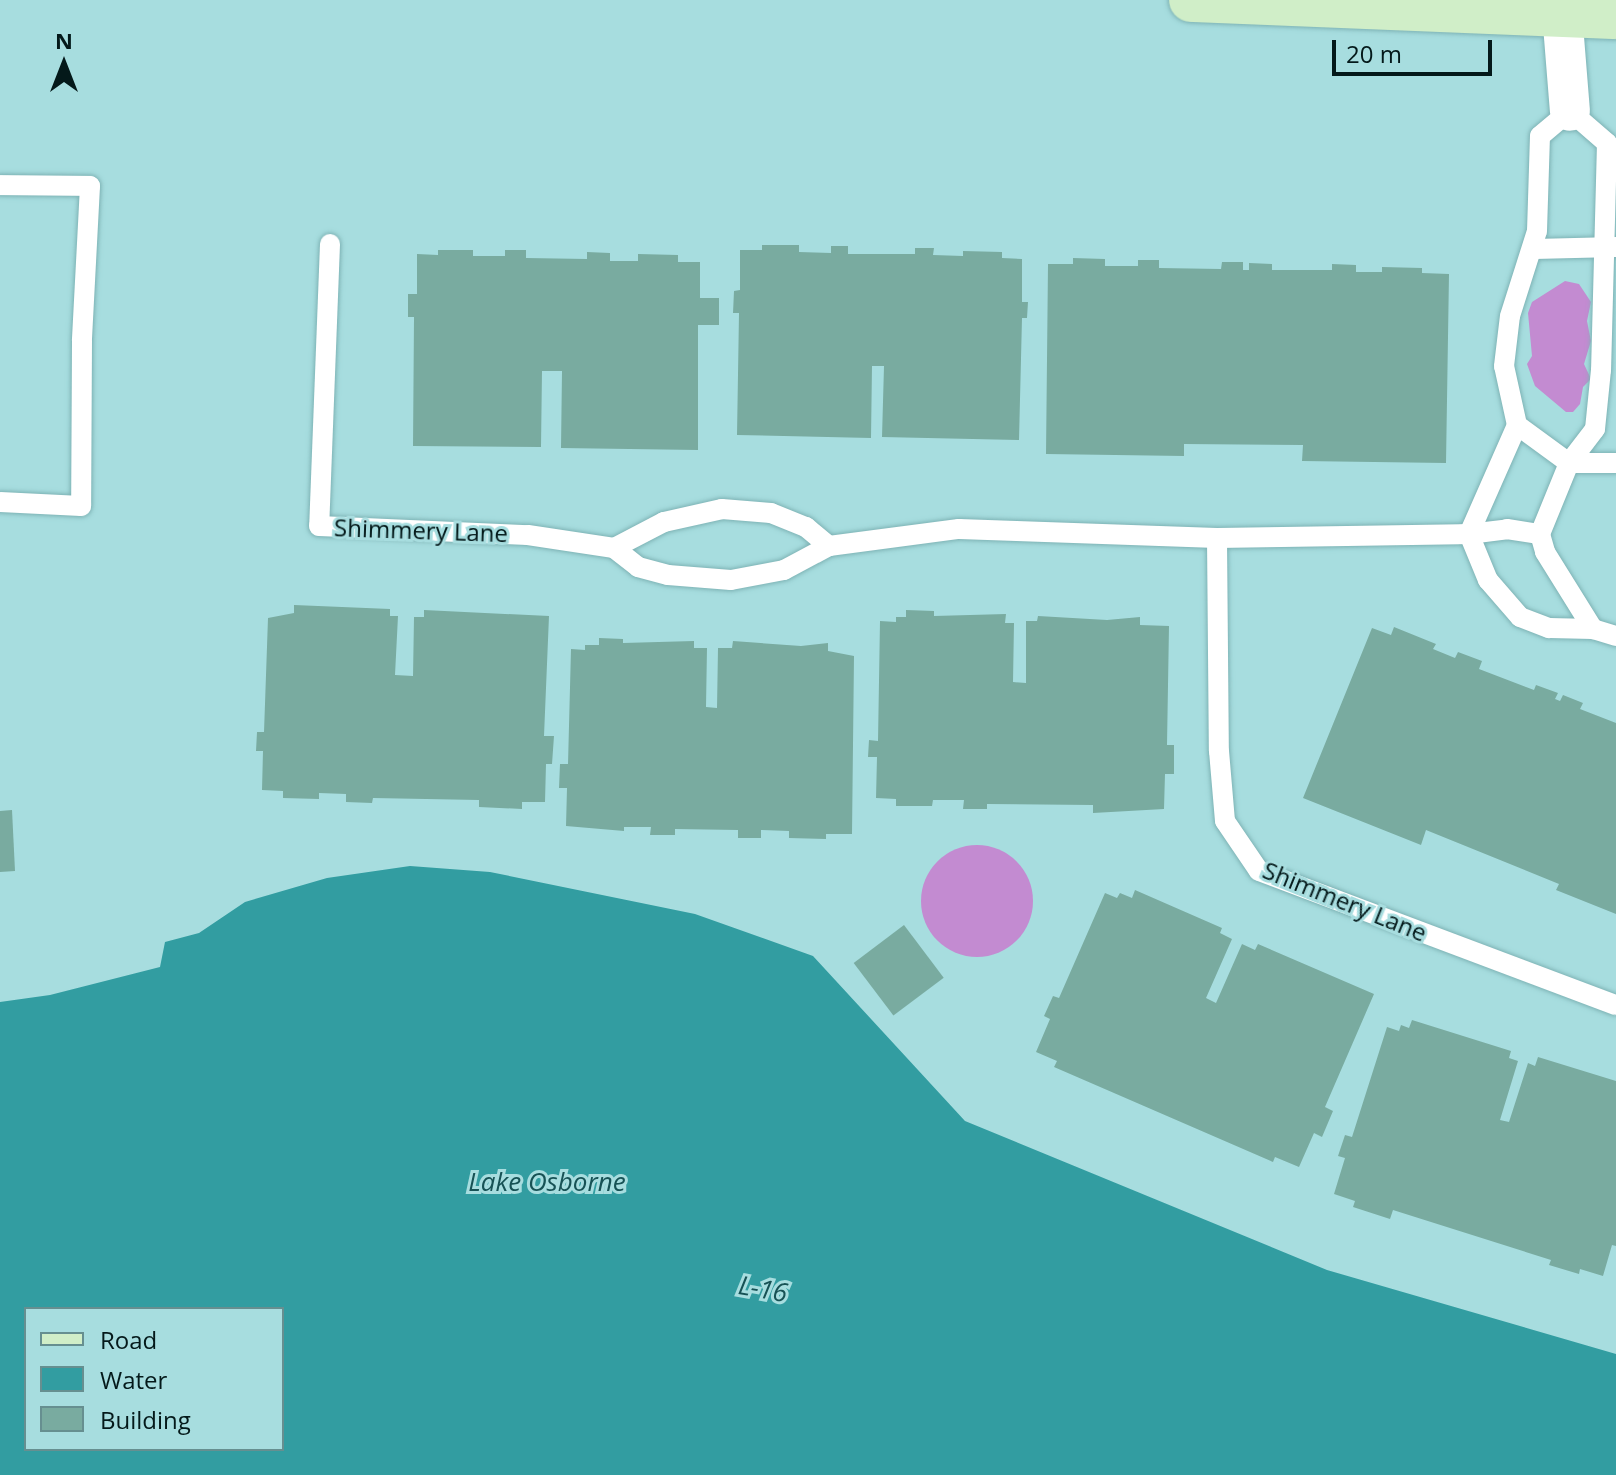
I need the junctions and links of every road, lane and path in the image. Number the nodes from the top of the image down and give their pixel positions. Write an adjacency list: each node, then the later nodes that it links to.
1 (1191, 0): 2 (main road)
2 (1561, 6): 3 (main road); 4 (street)
3 (1616, 17)
4 (1570, 111): 7 (lane); 8 (lane)
5 (0, 185): 12 (lane)
6 (330, 244): 17 (lane, Shimmery Lane)
7 (1610, 247): 8 (lane); 10 (lane)
8 (1534, 249): 9 (lane)
9 (1517, 425): 10 (lane); 13 (lane)
10 (1569, 463): 11 (lane); 14 (lane)
11 (1616, 463)
12 (0, 502)
13 (1469, 534): 14 (lane, Shimmery Lane); 15 (lane, Shimmery Lane); 18 (lane)
14 (1540, 534): 18 (lane)
15 (1217, 538): 16 (lane, Shimmery Lane); 20 (lane, Shimmery Lane)
16 (829, 546): 17 (lane, Shimmery Lane); 17 (lane)
17 (614, 548)
18 (1593, 629): 19 (lane)
19 (1616, 636)
20 (1616, 1005)

